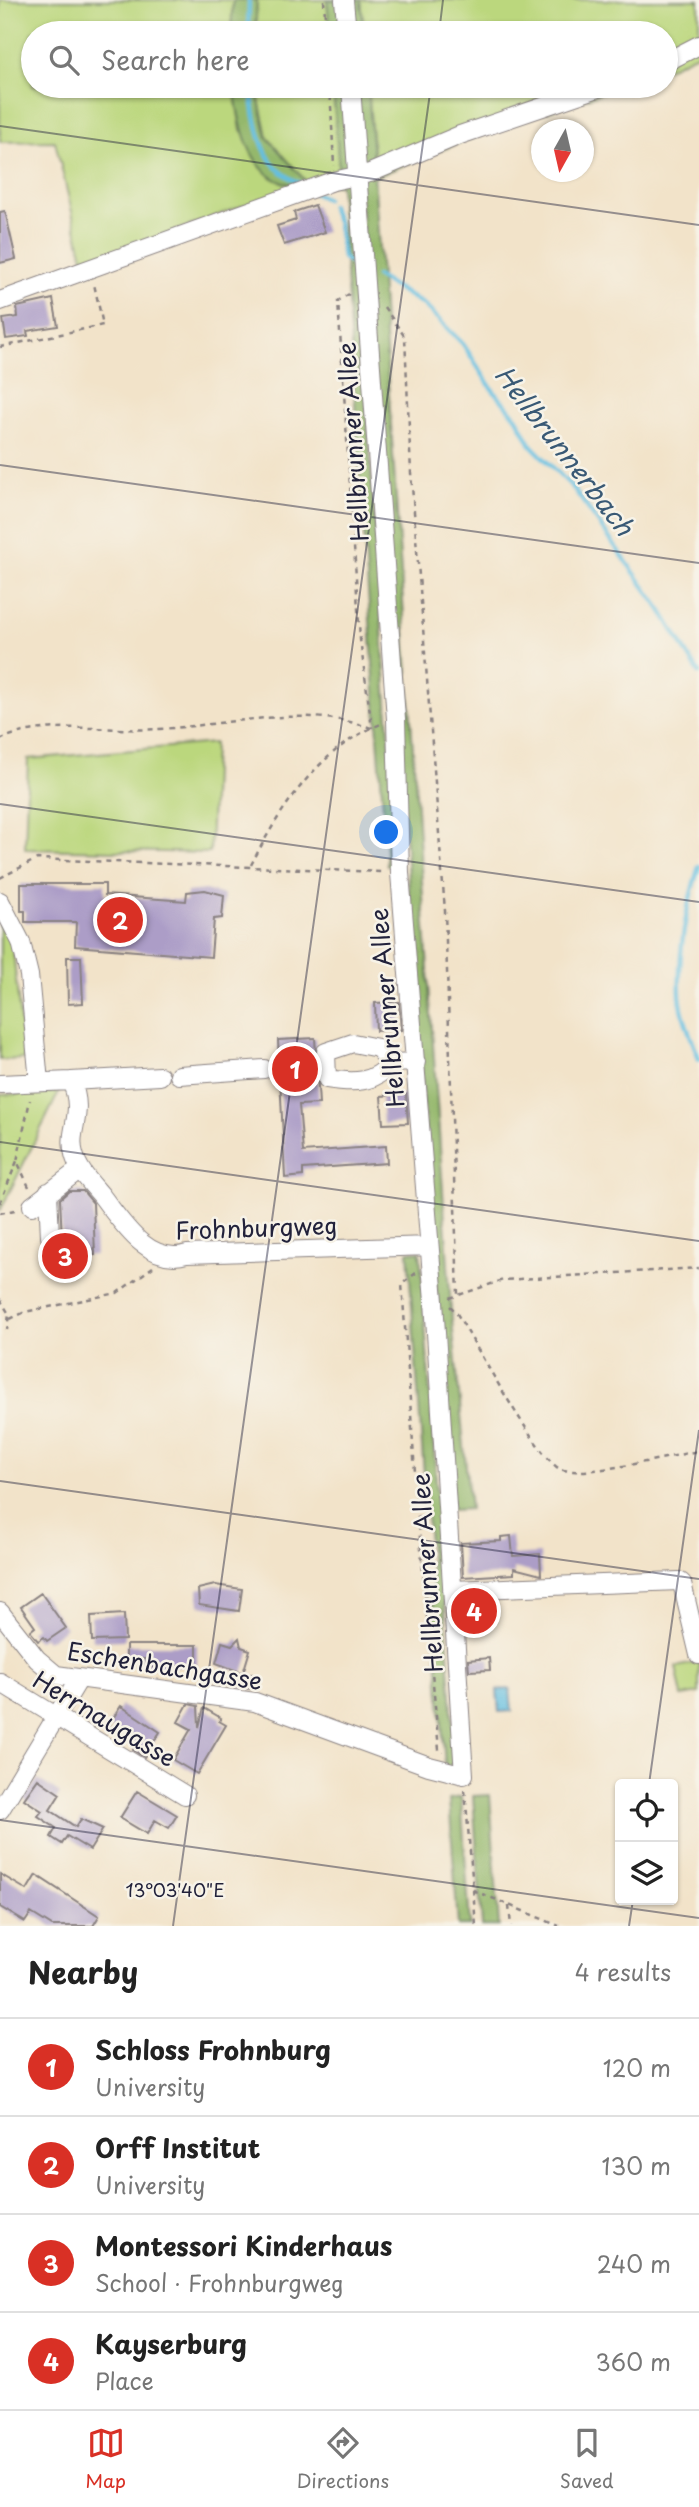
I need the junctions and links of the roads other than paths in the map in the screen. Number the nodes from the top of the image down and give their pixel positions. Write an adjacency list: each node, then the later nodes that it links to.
1 (344, 0): 2 (street)
2 (346, 21)
3 (699, 45): 4 (street)
4 (678, 56)
5 (351, 98): 7 (street, Hellbrunner Allee)
6 (569, 98): 7 (street)
7 (352, 176): 8 (street); 10 (street, Hellbrunner Allee)
8 (0, 301)
9 (0, 901): 14 (street)
10 (416, 1062): 11 (street); 18 (street, Hellbrunner Allee)
11 (391, 1063)
12 (264, 1069): 13 (street)
13 (71, 1081): 14 (street); 16 (street, Frohnburgweg)
14 (35, 1082): 15 (street)
15 (0, 1084)
16 (80, 1169): 17 (street); 18 (street, Frohnburgweg)
17 (50, 1237)
18 (430, 1254): 20 (street, Hellbrunner Allee)
19 (691, 1586): 20 (street); 22 (street)
20 (452, 1590): 26 (street, Hellbrunner Allee)
21 (0, 1612): 23 (street, Eschenbachgasse)
22 (699, 1655)
23 (79, 1679): 25 (street); 26 (street, Eschenbachgasse)
24 (0, 1682): 25 (street, Herrnaugasse)
25 (57, 1717): 27 (street, Herrnaugasse); 28 (street)
26 (464, 1775)
27 (185, 1795)
28 (0, 1810)

